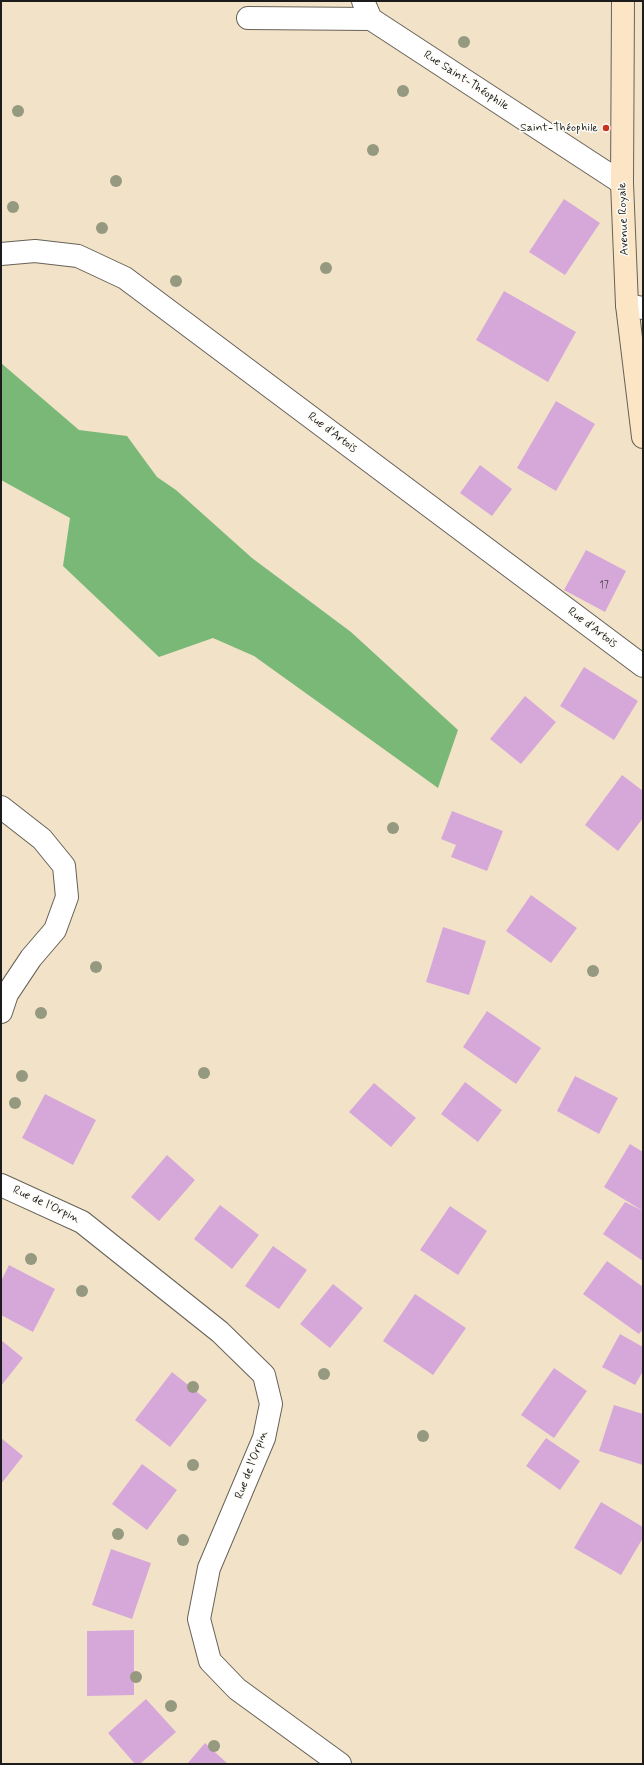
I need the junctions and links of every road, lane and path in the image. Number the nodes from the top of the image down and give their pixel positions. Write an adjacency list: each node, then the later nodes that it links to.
1 (623, 1): 4 (main road, Avenue Royale)
2 (367, 10): 3 (street, Rue Saint-Théophile); 4 (street, Rue Saint-Théophile)
3 (248, 18)
4 (622, 183): 6 (main road, Avenue Royale)
5 (1, 254): 8 (street, Rue d'Artois)
6 (635, 307): 7 (main road, Avenue Royale)
7 (643, 437)
8 (643, 666)
9 (1, 807): 10 (street)
10 (1, 1012)
11 (1, 1185): 12 (street, Rue de l'Orpin)
12 (340, 1764)

